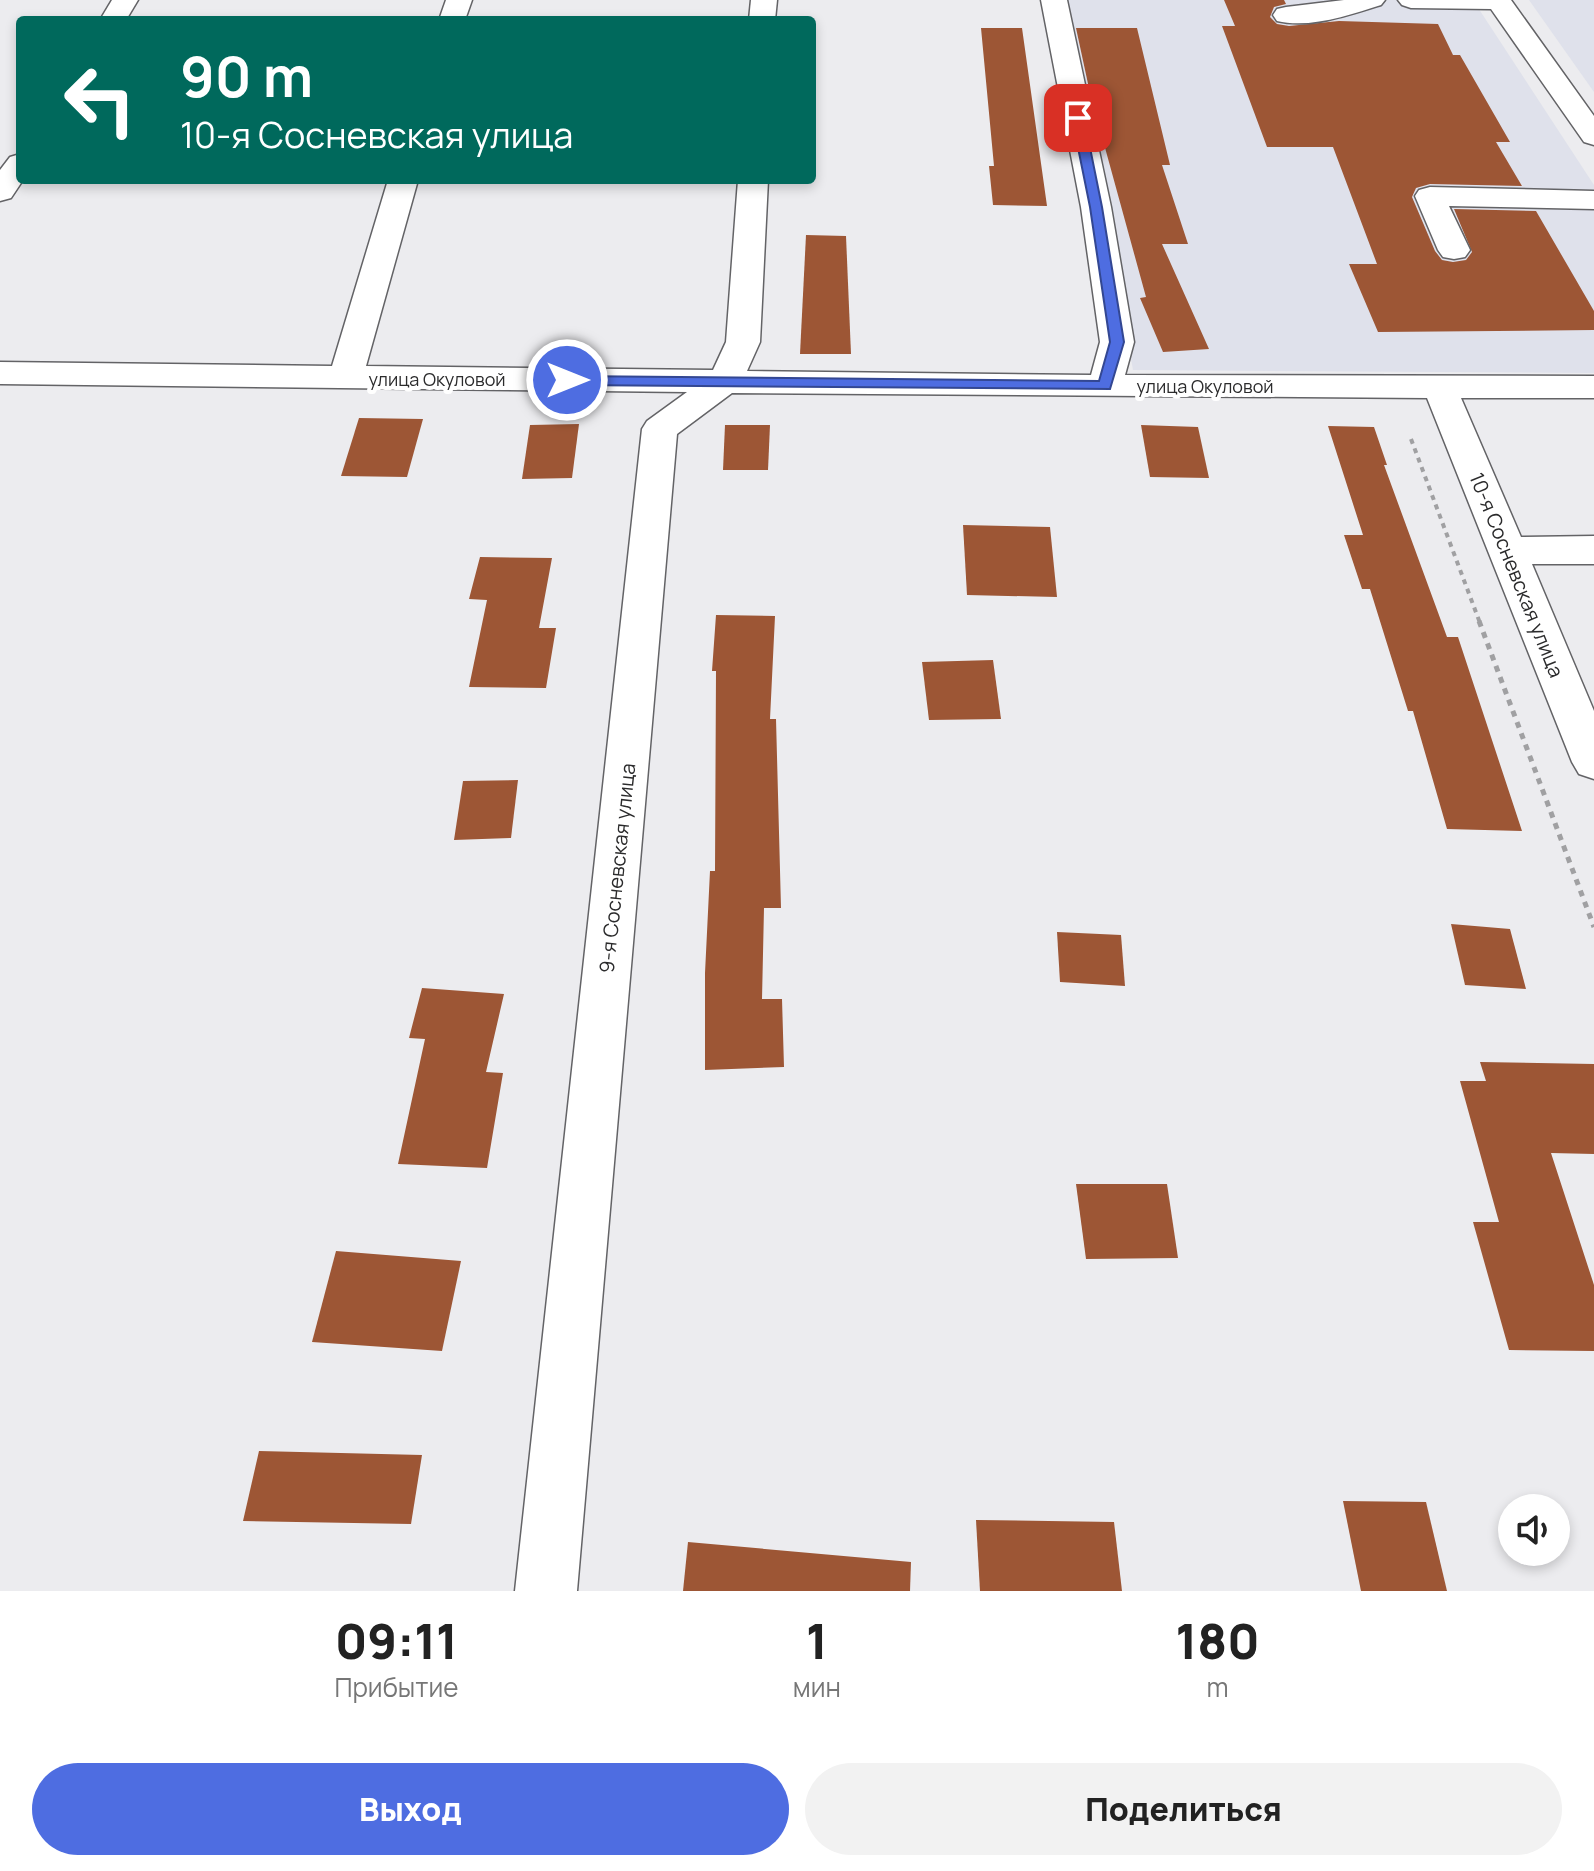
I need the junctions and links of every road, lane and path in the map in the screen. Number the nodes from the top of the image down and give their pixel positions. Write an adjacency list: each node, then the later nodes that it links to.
1 (1054, 0): 16 (street)
2 (1372, 0): 5 (street)
3 (1411, 0): 4 (street)
4 (1499, 1): 6 (street)
5 (1286, 15)
6 (1594, 136)
7 (16, 169): 10 (street)
8 (402, 184): 14 (street)
9 (753, 184): 15 (street, 9-я Сосневская улица)
10 (0, 192)
11 (1594, 200): 12 (street)
12 (1454, 250)
13 (0, 373): 14 (street, улица Окуловой)
14 (345, 379): 15 (street, улица Окуловой)
15 (725, 381): 16 (street, улица Окуловой); 24 (street, 9-я Сосневская улица)
16 (1105, 386): 18 (street, улица Окуловой)
17 (1594, 387): 18 (street, улица Окуловой)
18 (1440, 388): 21 (street, 10-я Сосневская улица)
19 (1409, 434): 23 (path)
20 (1594, 550): 21 (street)
21 (1505, 551): 22 (street, 10-я Сосневская улица)
22 (1594, 762)
23 (1594, 927)
24 (546, 1591)

